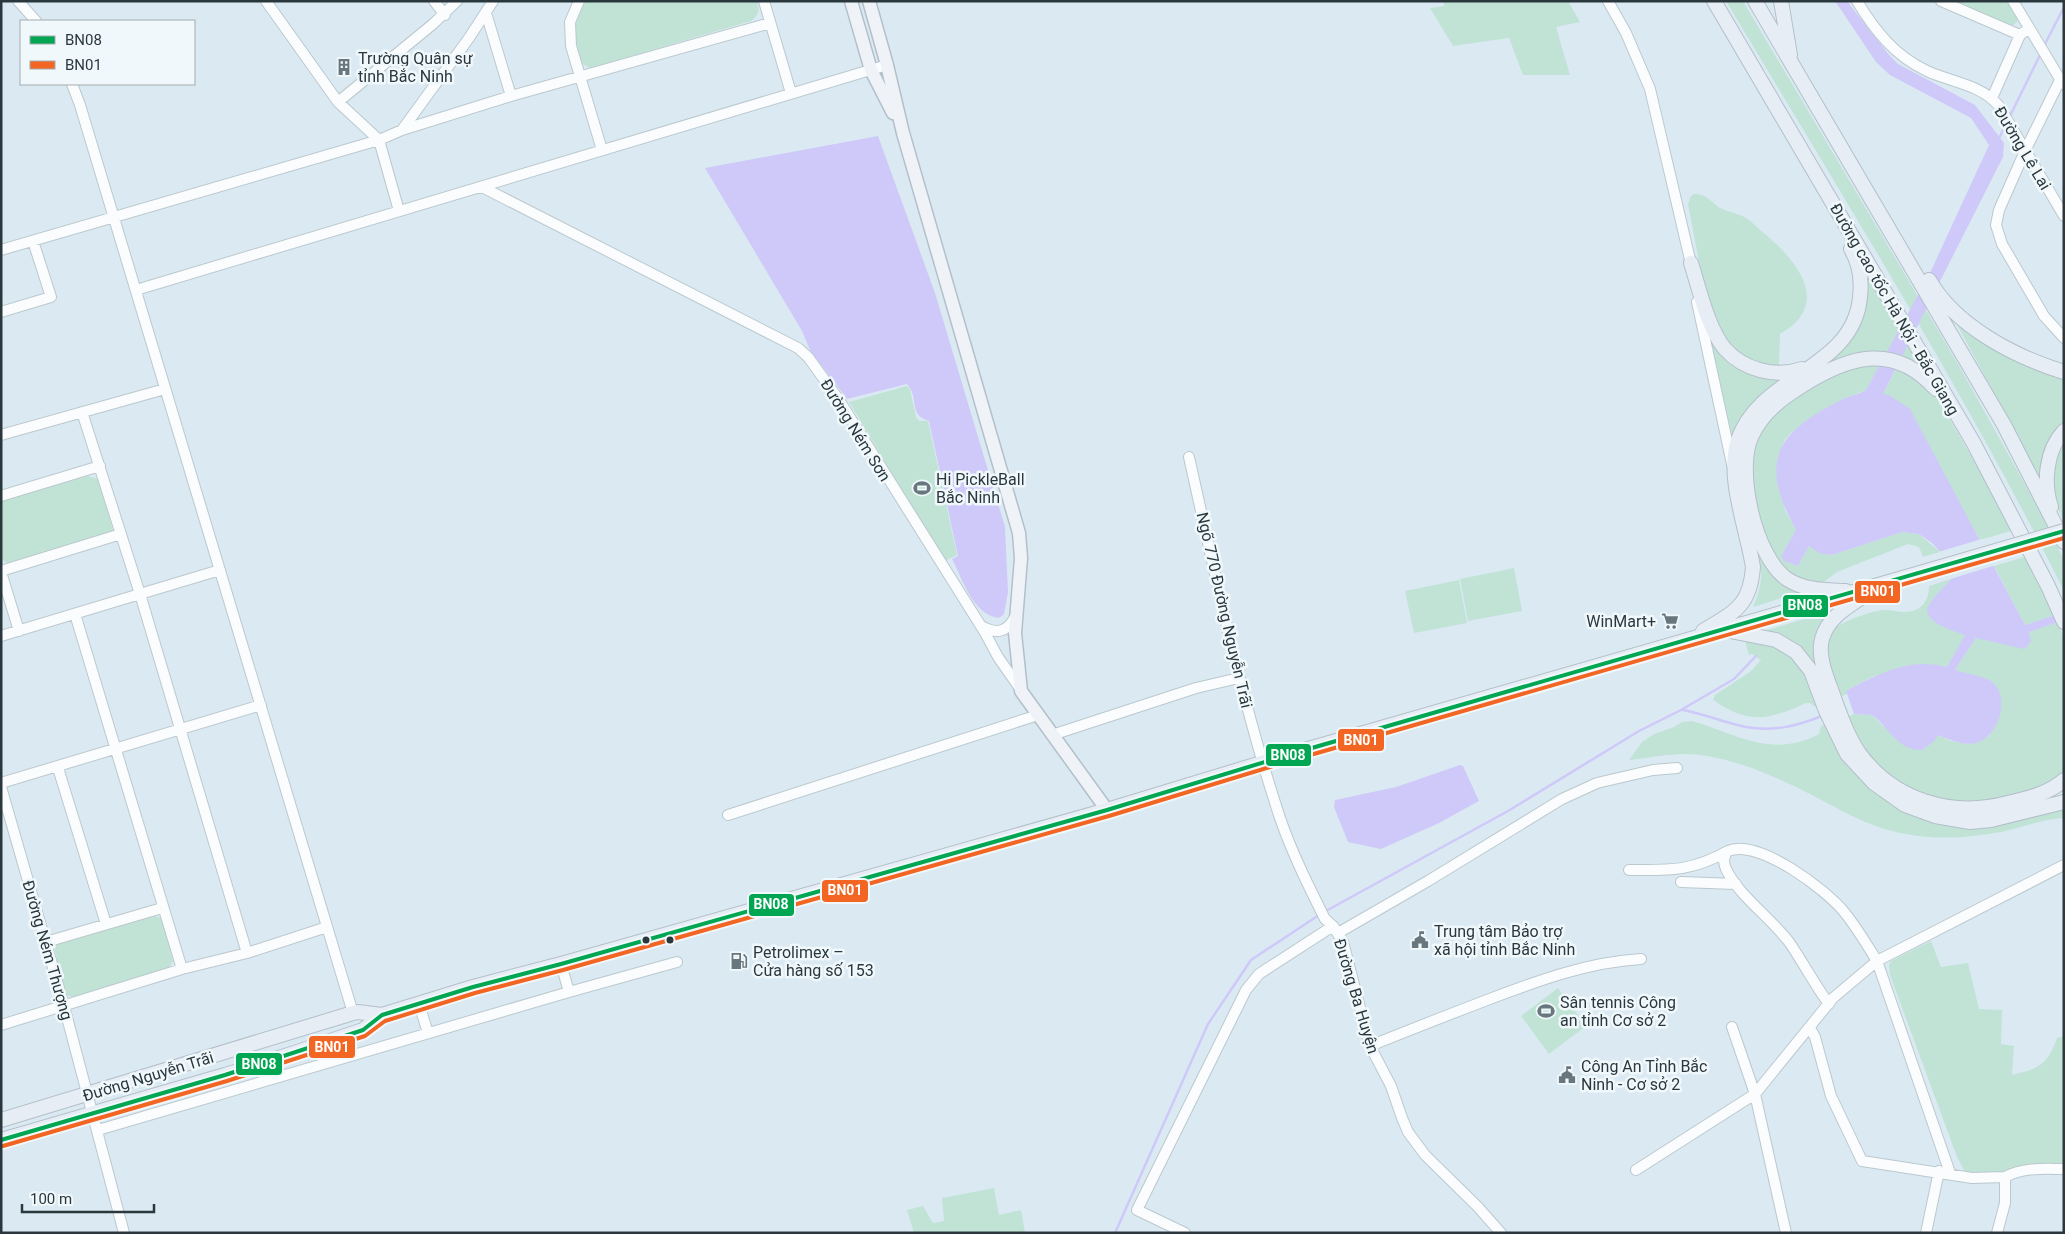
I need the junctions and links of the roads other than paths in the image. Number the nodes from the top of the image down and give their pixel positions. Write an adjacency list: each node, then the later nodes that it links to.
1 (18, 1): 19 (street)
2 (266, 1): 32 (street)
3 (434, 1): 18 (street)
4 (456, 1): 32 (street)
5 (493, 1): 17 (street)
6 (580, 1): 26 (street)
7 (764, 1): 20 (street)
8 (851, 1): 25 (main road)
9 (869, 1): 24 (main road)
10 (1608, 1): 45 (street)
11 (1714, 1): 22 (highway, Đường cao tốc Hà Nội - Bắc Giang)
12 (1755, 1): 23 (highway)
13 (1780, 1): 23 (highway)
14 (1857, 1): 31 (street, Đường Lê Lai)
15 (1941, 1): 21 (street)
16 (2013, 1): 21 (street)
17 (486, 13): 30 (street); 34 (street)
18 (445, 15)
19 (35, 20)
20 (770, 22): 26 (street); 29 (street)
21 (2027, 34): 27 (street); 31 (street)
22 (1744, 52): 49 (highway); 59 (highway, Đường cao tốc Hà Nội - Bắc Giang)
23 (1792, 63): 33 (highway)
24 (887, 65): 25 (street); 35 (main road)
25 (872, 70): 29 (street); 35 (main road)
26 (580, 76): 30 (street); 37 (street)
27 (2062, 82): 38 (street)
28 (72, 85): 42 (street)
29 (791, 93): 37 (street)
30 (511, 96): 34 (street)
31 (1992, 98): 38 (street, Đường Lê Lai)
32 (338, 102): 36 (street)
33 (1829, 126): 50 (highway); 61 (highway)
34 (402, 130): 36 (street)
35 (903, 133): 69 (main road)
36 (379, 140): 40 (street); 42 (street)
37 (602, 150): 39 (street)
38 (2025, 151): 41 (street, Đường Lê Lai); 48 (street)
39 (482, 187): 40 (street); 71 (street, Đường Ném Sơn)
40 (399, 211): 46 (street)
41 (2064, 216)
42 (113, 217): 43 (street); 46 (street)
43 (33, 241): 44 (street); 47 (street)
44 (1, 250)
45 (1691, 263): 49 (highway); 57 (street)
46 (136, 290): 51 (street)
47 (1, 312)
48 (2064, 338)
49 (1812, 366): 57 (highway)
50 (2064, 372)
51 (165, 389): 52 (street); 62 (street)
52 (82, 412): 54 (street); 56 (street)
53 (2064, 431): 61 (highway)
54 (1, 435)
55 (1189, 457): 77 (street, Ngõ 770 Đường Nguyễn Trãi)
56 (100, 466): 58 (street); 60 (street)
57 (1734, 473): 76 (highway)
58 (1, 496)
59 (2016, 526): 65 (highway, Đường cao tốc Hà Nội - Bắc Giang); 66 (highway)
60 (121, 534): 63 (street); 67 (street)
61 (2062, 536): 64 (highway, Đường Nguyễn Trãi, bridge)
62 (220, 570): 67 (street); 79 (street)
63 (1, 572): 73 (street)
64 (1883, 584): 66 (highway, Đường Nguyễn Trãi); 87 (highway)
65 (2048, 586): 70 (highway, Đường cao tốc Hà Nội - Bắc Giang); 74 (highway)
66 (1857, 592): 72 (highway, Đường Nguyễn Trãi)
67 (140, 594): 68 (street); 81 (street)
68 (75, 614): 73 (street); 83 (street)
69 (1017, 614): 71 (street); 78 (main road)
70 (2064, 622)
71 (981, 626): 78 (street, Đường Ném Sơn)
72 (1724, 630): 76 (highway, Đường Nguyễn Trãi); 90 (highway)
73 (19, 631): 75 (street)
74 (2064, 631)
75 (1, 636)
76 (1690, 639): 84 (highway, Đường Nguyễn Trãi)
77 (1239, 678): 82 (street); 84 (street, Ngõ 770 Đường Nguyễn Trãi)
78 (1021, 690): 80 (main road, Đường Ném Sơn)
79 (261, 705): 81 (street); 100 (street)
80 (1038, 715): 82 (main road, Đường Ném Sơn); 92 (street)
81 (181, 728): 83 (street); 103 (street)
82 (1052, 735): 91 (main road, Đường Ném Sơn)
83 (114, 748): 85 (street); 98 (street)
84 (1263, 763): 91 (highway, Đường Nguyễn Trãi); 101 (street, Đường Ba Huyện)
85 (58, 768): 88 (street); 99 (street)
86 (1676, 768): 101 (street)
87 (2064, 780)
88 (1, 783)
89 (1, 787): 102 (street, Đường Ném Thượng)
90 (2064, 802)
91 (1107, 810): 107 (highway, Đường Nguyễn Trãi)
92 (728, 816)
93 (1728, 851): 95 (street); 97 (street); 105 (street)
94 (2064, 865): 105 (street)
95 (1628, 870)
96 (1680, 882): 97 (street)
97 (1736, 884): 111 (street)
98 (162, 908): 99 (street); 108 (street)
99 (106, 924): 102 (street)
100 (327, 927): 103 (street); 113 (street)
101 (1332, 927): 119 (street, Đường Ba Huyện); 136 (street)
102 (46, 942): 112 (street, Đường Ném Thượng)
103 (247, 953): 108 (street)
104 (1641, 959): 119 (street)
105 (1877, 961): 111 (street); 133 (street)
106 (677, 962): 109 (street)
107 (561, 964): 109 (street); 110 (highway, Đường Nguyễn Trãi)
108 (182, 969): 112 (street)
109 (569, 992): 118 (street)
110 (419, 1004): 114 (highway, Đường Nguyễn Trãi); 118 (street)
111 (1829, 1004): 117 (street)
112 (64, 1006): 115 (street); 123 (street, Đường Ném Thượng)
113 (353, 1013): 114 (highway, Đường Nguyễn Trãi); 123 (highway, Đường Nguyễn Trãi)
114 (382, 1015): 120 (highway, Đường Nguyễn Trãi)
115 (1, 1025)
116 (1732, 1027): 124 (street)
117 (1810, 1028): 124 (street); 132 (street)
118 (428, 1033): 121 (street)
119 (1370, 1046): 137 (street, Đường Ba Huyện)
120 (292, 1054): 121 (street); 122 (highway, Đường Nguyễn Trãi)
121 (297, 1071): 125 (street)
122 (176, 1089): 125 (street); 126 (highway, Đường Nguyễn Trãi)
123 (87, 1094): 126 (street, Đường Ném Thượng); 127 (highway, Đường Nguyễn Trãi)
124 (1755, 1094): 130 (street); 138 (street)
125 (181, 1105): 128 (street)
126 (93, 1114): 128 (street, Đường Ném Thượng); 129 (highway, Đường Nguyễn Trãi)
127 (1, 1120)
128 (98, 1130): 135 (street, Đường Ném Thượng)
129 (1, 1140)
130 (1636, 1170)
131 (2064, 1170): 134 (street)
132 (1939, 1172): 133 (street); 139 (street)
133 (1950, 1173): 134 (street)
134 (2005, 1177): 140 (street)
135 (124, 1233)
136 (1185, 1233)
137 (1501, 1233)
138 (1786, 1233)
139 (1926, 1233)
140 (1997, 1233)

